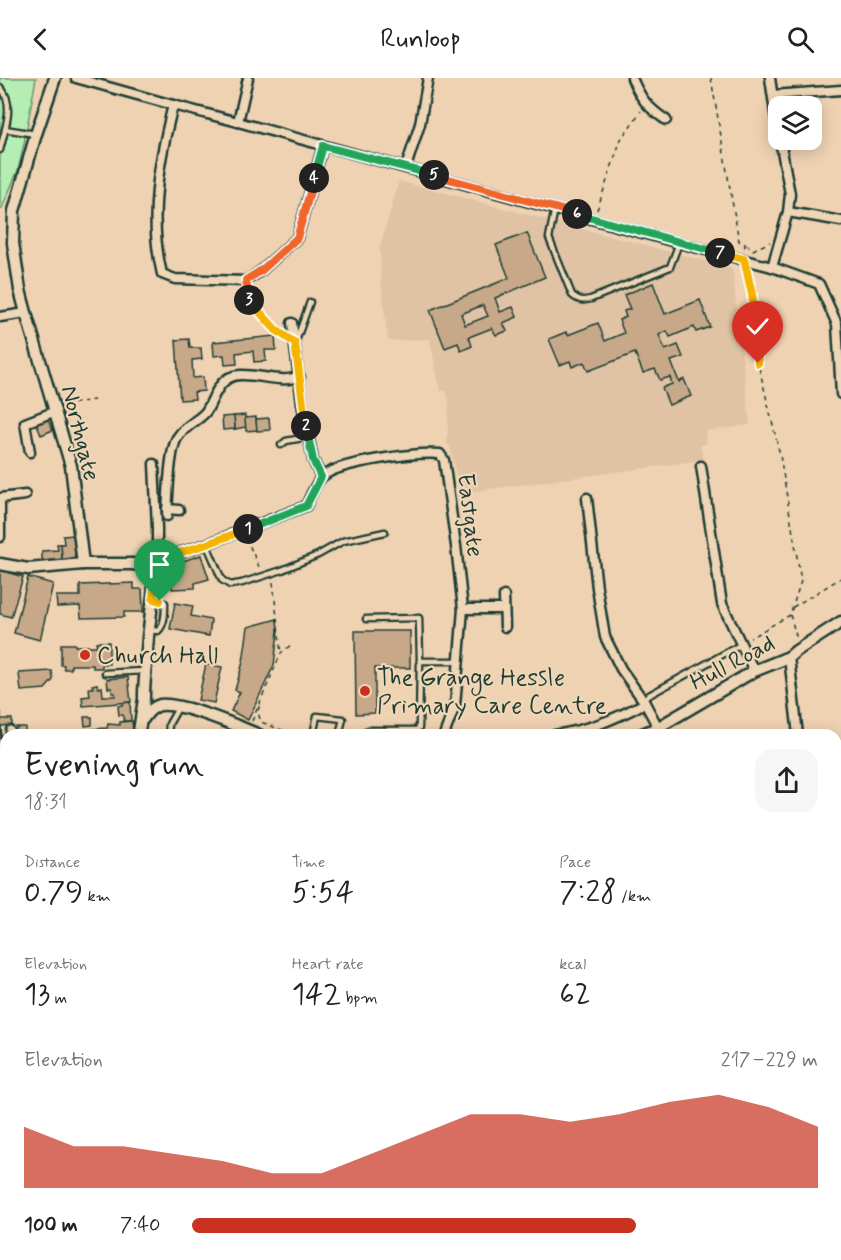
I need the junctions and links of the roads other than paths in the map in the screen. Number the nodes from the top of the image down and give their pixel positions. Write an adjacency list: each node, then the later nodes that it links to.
1 (55, 78): 14 (street, Northgate)
2 (76, 78): 10 (street)
3 (248, 78): 12 (street)
4 (428, 78): 18 (street)
5 (632, 78): 11 (street)
6 (770, 78): 9 (street)
7 (0, 87): 13 (lane)
8 (841, 90): 9 (street)
9 (773, 95)
10 (173, 105): 12 (street); 15 (street)
11 (666, 120)
12 (238, 122): 15 (street)
13 (5, 129): 14 (lane); 16 (lane)
14 (36, 134): 25 (street, Northgate)
15 (323, 146): 18 (street)
16 (0, 150)
17 (782, 150): 20 (street)
18 (406, 167): 19 (street)
19 (555, 208): 22 (street); 22 (lane)
20 (788, 212): 21 (street); 23 (street)
21 (841, 221)
22 (679, 243): 23 (street)
23 (772, 267): 30 (street)
24 (310, 302): 28 (lane)
25 (26, 313): 26 (street); 31 (street, Northgate)
26 (0, 317)
27 (291, 323): 28 (street)
28 (295, 343): 29 (street)
29 (300, 377): 32 (street); 40 (street)
30 (841, 394)
31 (55, 410): 34 (street); 46 (street, Northgate)
32 (308, 438): 33 (lane); 37 (street)
33 (281, 445)
34 (30, 452)
35 (154, 464): 44 (street)
36 (701, 466): 53 (street)
37 (321, 477): 43 (street); 48 (street, Eastgate)
38 (25, 495): 42 (street)
39 (587, 498): 61 (street)
40 (179, 510)
41 (385, 532): 43 (lane)
42 (0, 537)
43 (207, 544): 44 (street)
44 (153, 563): 46 (street); 57 (street)
45 (0, 564): 46 (street)
46 (83, 564)
47 (504, 596): 49 (street)
48 (463, 609): 49 (street); 56 (street, Eastgate)
49 (504, 609): 52 (street)
50 (366, 620): 55 (lane)
51 (841, 622): 54 (street, Hull Road)
52 (505, 627)
53 (742, 644): 58 (street); 61 (lane)
54 (789, 657): 58 (street, Hull Road); 75 (street)
55 (420, 661): 56 (lane); 70 (lane)
56 (458, 661): 71 (street, Eastgate)
57 (145, 671): 59 (lane); 60 (street)
58 (754, 671): 74 (street, Hull Road)
59 (105, 673)
60 (144, 699): 62 (street); 64 (street)
61 (643, 701): 72 (street); 73 (street)
62 (159, 705): 63 (street); 65 (street)
63 (180, 706): 66 (lane); 67 (street)
64 (140, 729)
65 (140, 729)
66 (169, 729)
67 (243, 729)
68 (314, 729): 69 (lane)
69 (340, 729)
70 (418, 729)
71 (446, 729)
72 (586, 729)
73 (657, 729)
74 (664, 729)
75 (797, 729)

